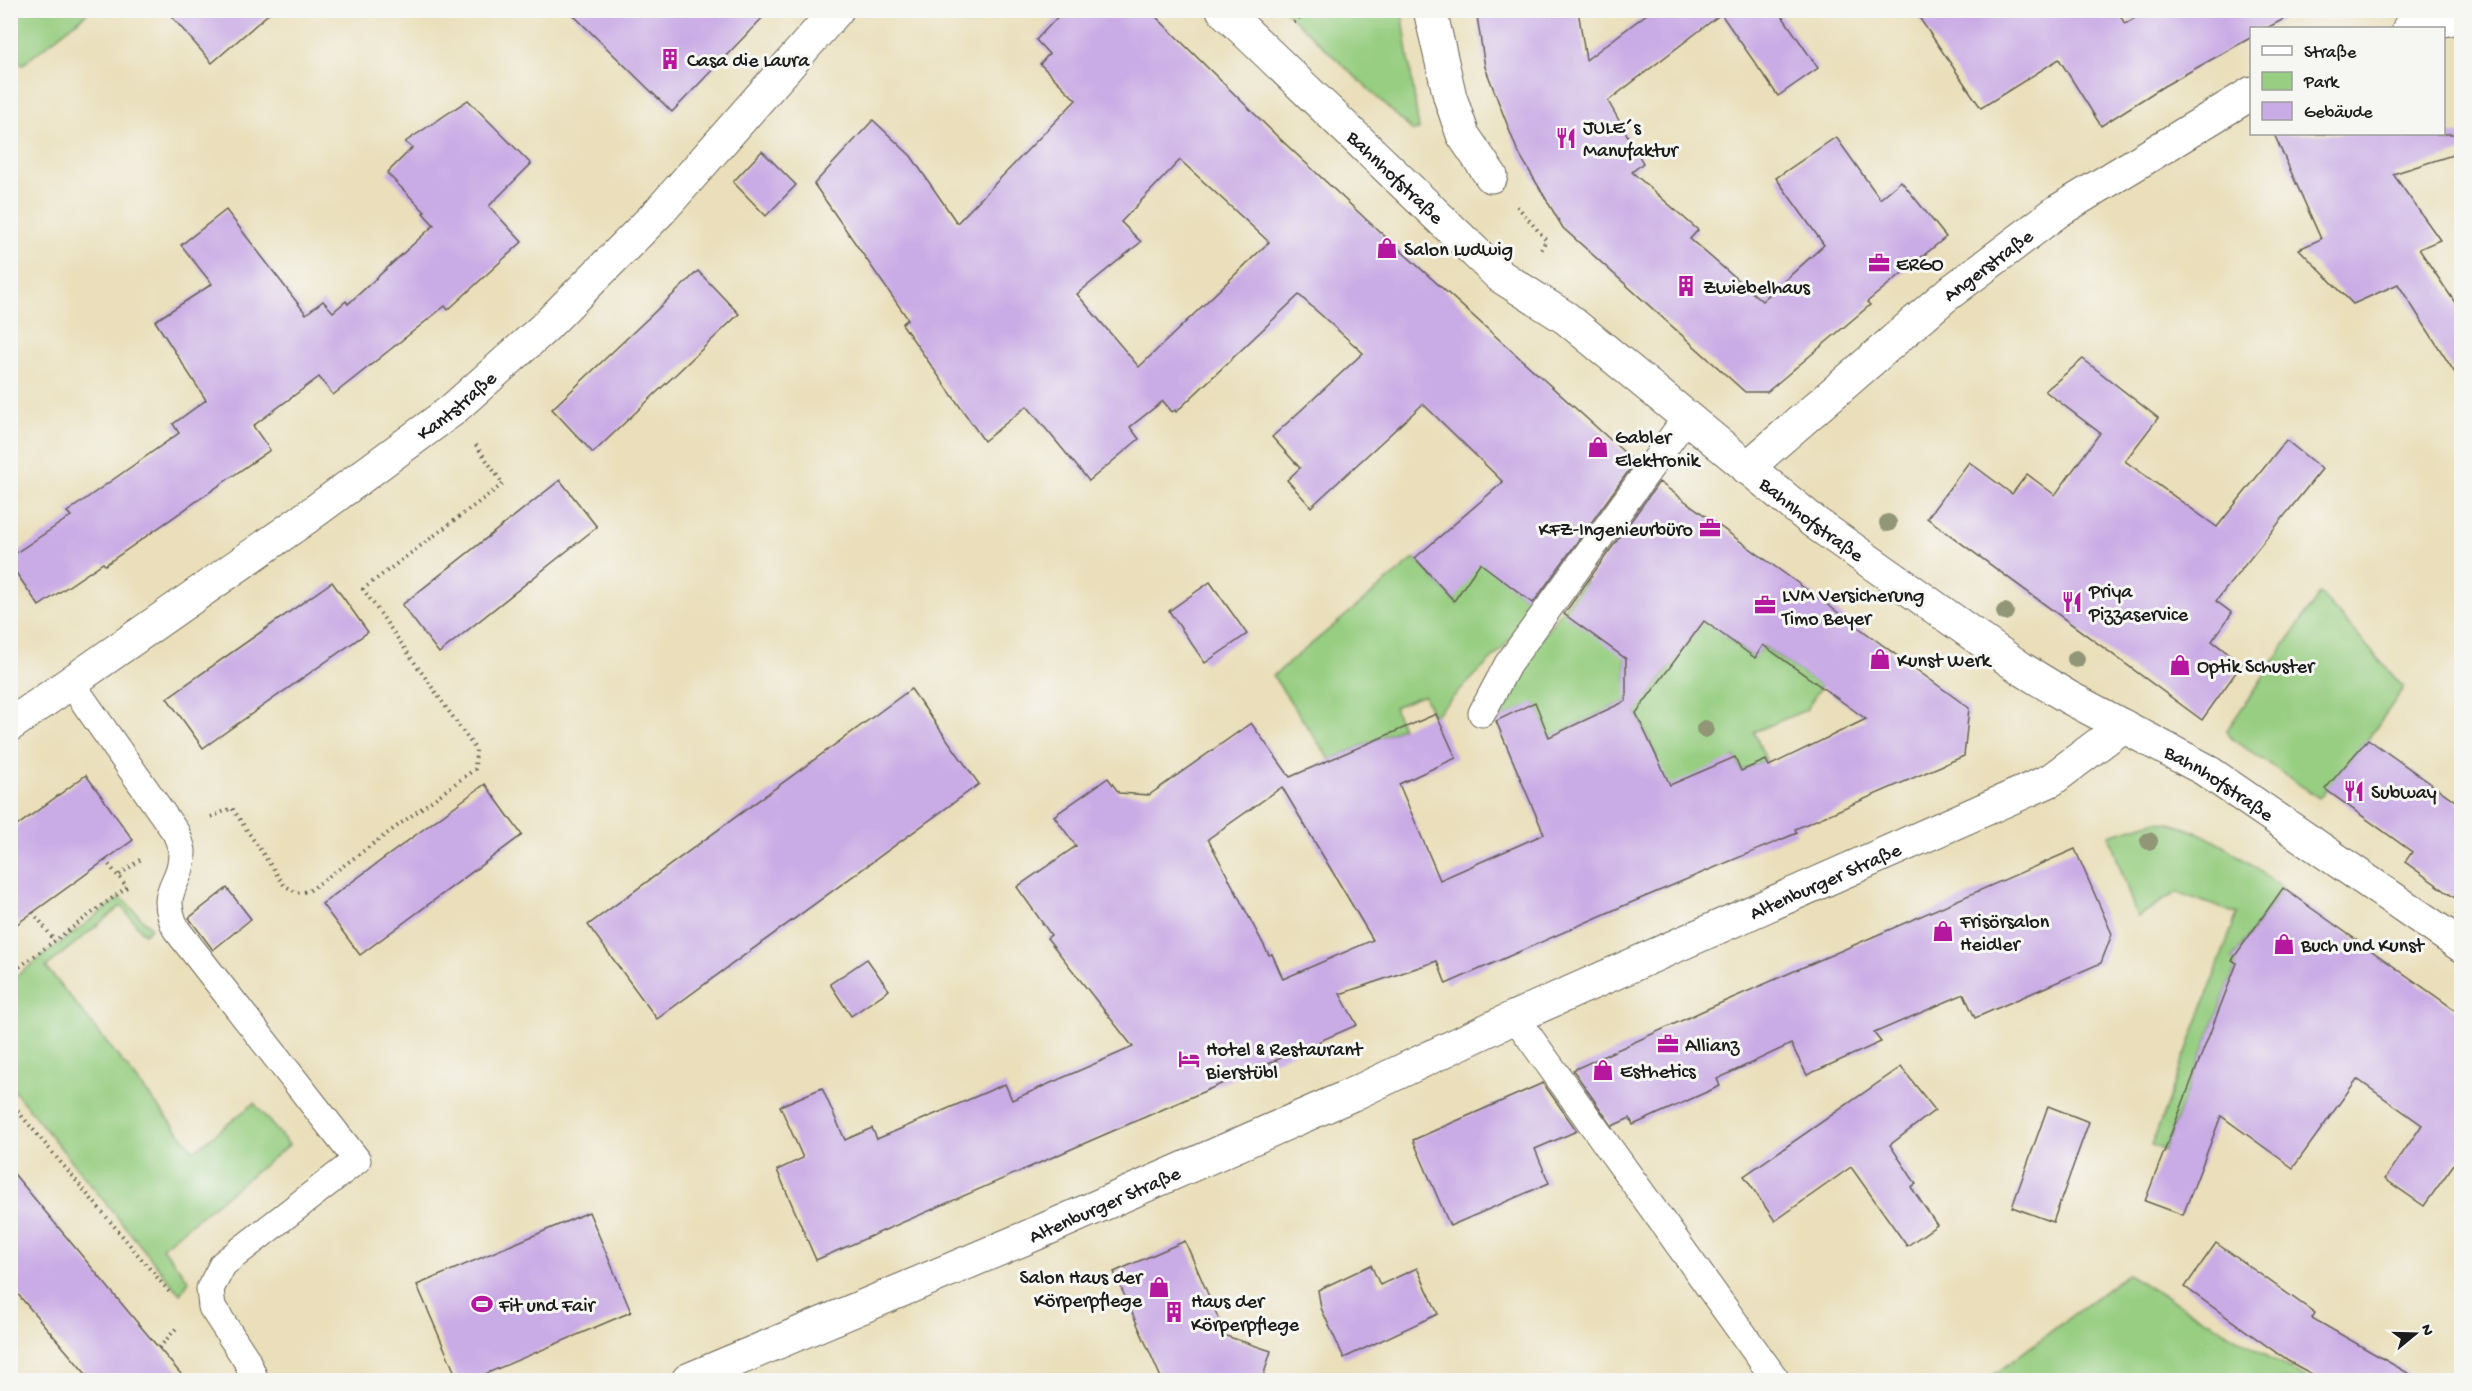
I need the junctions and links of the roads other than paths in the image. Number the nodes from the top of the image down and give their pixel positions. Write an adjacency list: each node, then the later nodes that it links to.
1 (837, 10): 10 (street, Kantstraße)
2 (1223, 10): 8 (street, Bahnhofstraße)
3 (1430, 10): 7 (street)
4 (2462, 16): 5 (street)
5 (2413, 27)
6 (2250, 94): 9 (street, Angerstraße)
7 (1491, 176)
8 (1686, 418): 9 (street, Bahnhofstraße); 11 (lane)
9 (1747, 468): 13 (street, Bahnhofstraße)
10 (71, 683): 12 (street, Kantstraße); 16 (lane)
11 (1482, 713)
12 (10, 725)
13 (2123, 726): 14 (street, Bahnhofstraße); 15 (street, Altenburger Straße)
14 (2462, 946)
15 (1515, 1017): 17 (street, Altenburger Straße); 18 (lane)
16 (255, 1380)
17 (688, 1380)
18 (1776, 1380)

